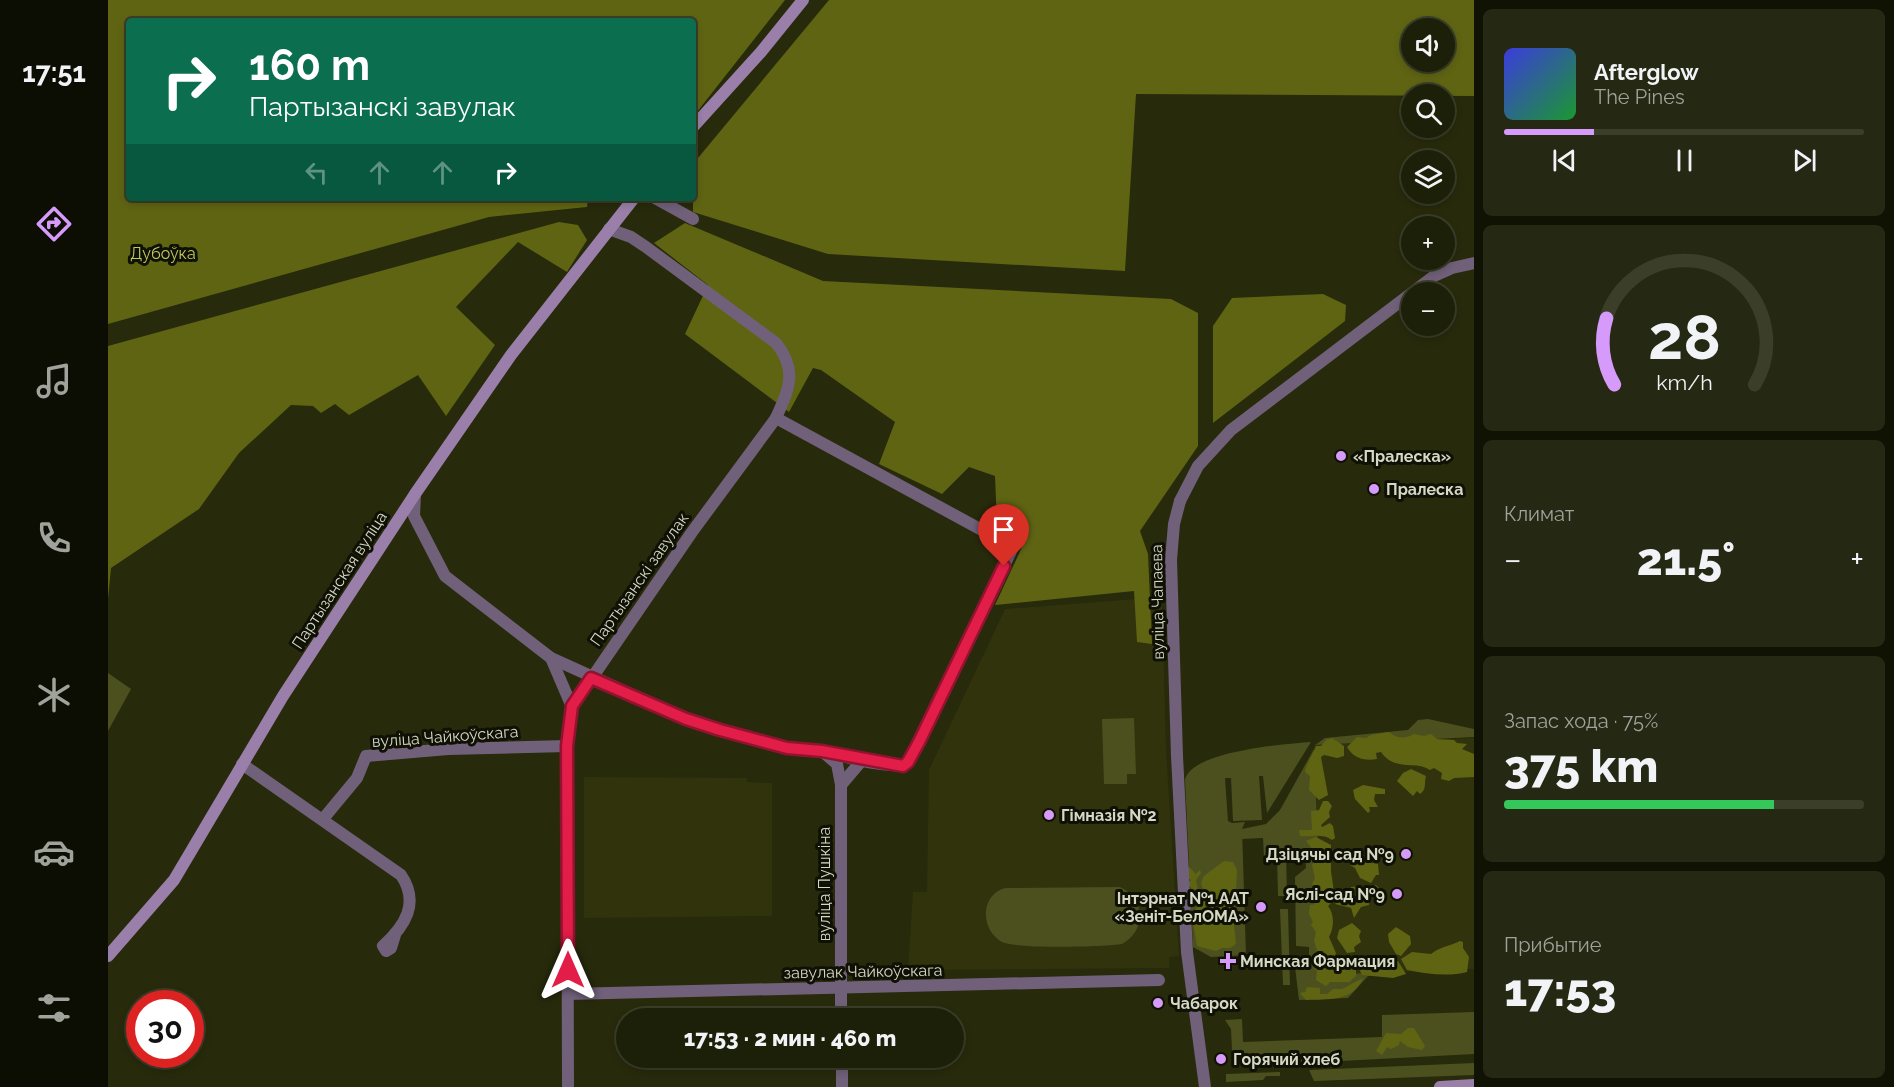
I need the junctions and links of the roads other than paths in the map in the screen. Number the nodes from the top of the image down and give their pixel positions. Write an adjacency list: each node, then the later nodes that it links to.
1 (803, 0): 2 (main road)
2 (696, 124)
3 (632, 201): 6 (main road, Партызанская вуліца)
4 (660, 201): 5 (street)
5 (693, 219)
6 (609, 229): 8 (street, Партызанскі завулак); 9 (main road, Партызанская вуліца)
7 (1474, 263): 29 (street, вуліца Чапаева)
8 (776, 418): 11 (street, Партызанскі завулак); 15 (street)
9 (415, 494): 10 (street); 16 (main road, Партызанская вуліца)
10 (551, 658): 11 (street); 12 (street)
11 (591, 678): 12 (street); 14 (street)
12 (572, 706): 13 (street)
13 (567, 746): 18 (street, вуліца Чайкоўскага); 23 (street)
14 (822, 751): 15 (street); 17 (street)
15 (863, 759): 17 (street)
16 (242, 764): 18 (street); 20 (main road, Партызанская вуліца)
17 (841, 785): 22 (street, вуліца Пушкіна)
18 (323, 819): 19 (street)
19 (395, 935)
20 (108, 956)
21 (1159, 980): 22 (street, завулак Чайкоўскага)
22 (840, 989): 23 (street, завулак Чайкоўскага); 24 (street, вуліца Пушкіна)
23 (568, 994): 27 (street)
24 (841, 1008)
25 (842, 1068): 28 (street)
26 (1474, 1085): 30 (main road)
27 (568, 1087)
28 (842, 1087)
29 (1205, 1087)
30 (1440, 1087)

